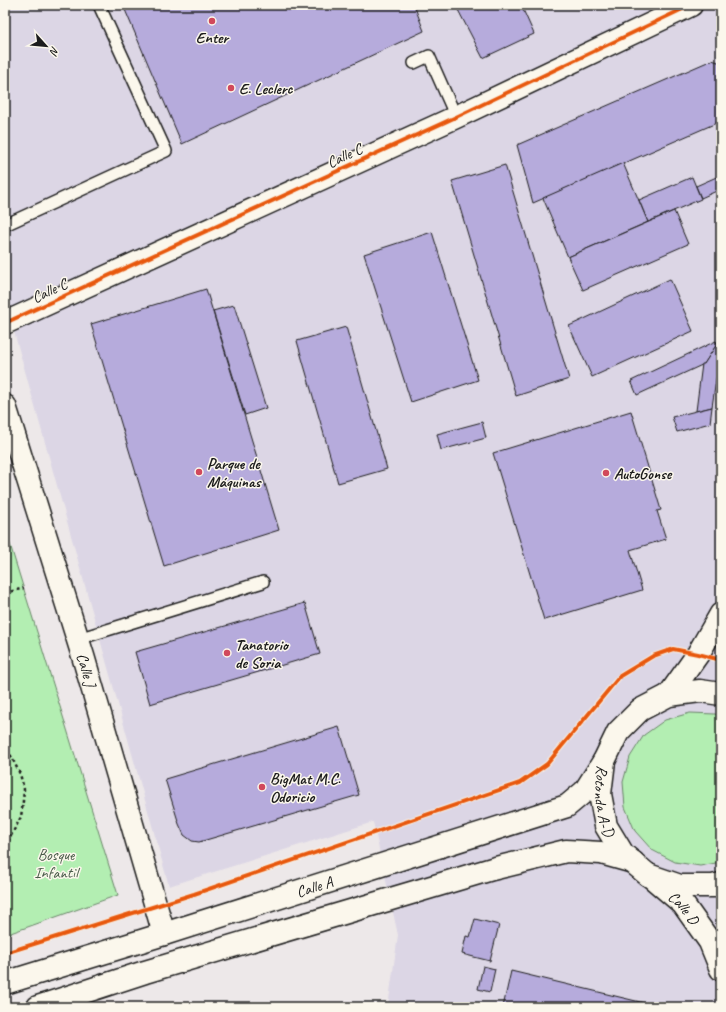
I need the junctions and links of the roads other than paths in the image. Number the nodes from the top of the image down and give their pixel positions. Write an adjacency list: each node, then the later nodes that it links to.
1 (99, 5): 5 (lane)
2 (691, 5): 4 (street, Calle C)
3 (414, 63): 4 (lane)
4 (456, 116): 6 (street, Calle C)
5 (5, 225)
6 (5, 323)
7 (5, 406): 10 (street, Calle J)
8 (263, 582): 10 (lane)
9 (721, 614): 12 (street)
10 (78, 639): 16 (street, Calle J)
11 (721, 694): 12 (street, Rotonda A-D)
12 (669, 695): 13 (street, Rotonda A-D)
13 (604, 761): 14 (street, Rotonda A-D); 16 (street, Calle A)
14 (641, 868): 15 (street, Rotonda A-D); 17 (street, Calle D); 19 (street)
15 (721, 884)
16 (164, 934): 18 (street, Calle A)
17 (721, 969)
18 (5, 983)
19 (38, 1007)

